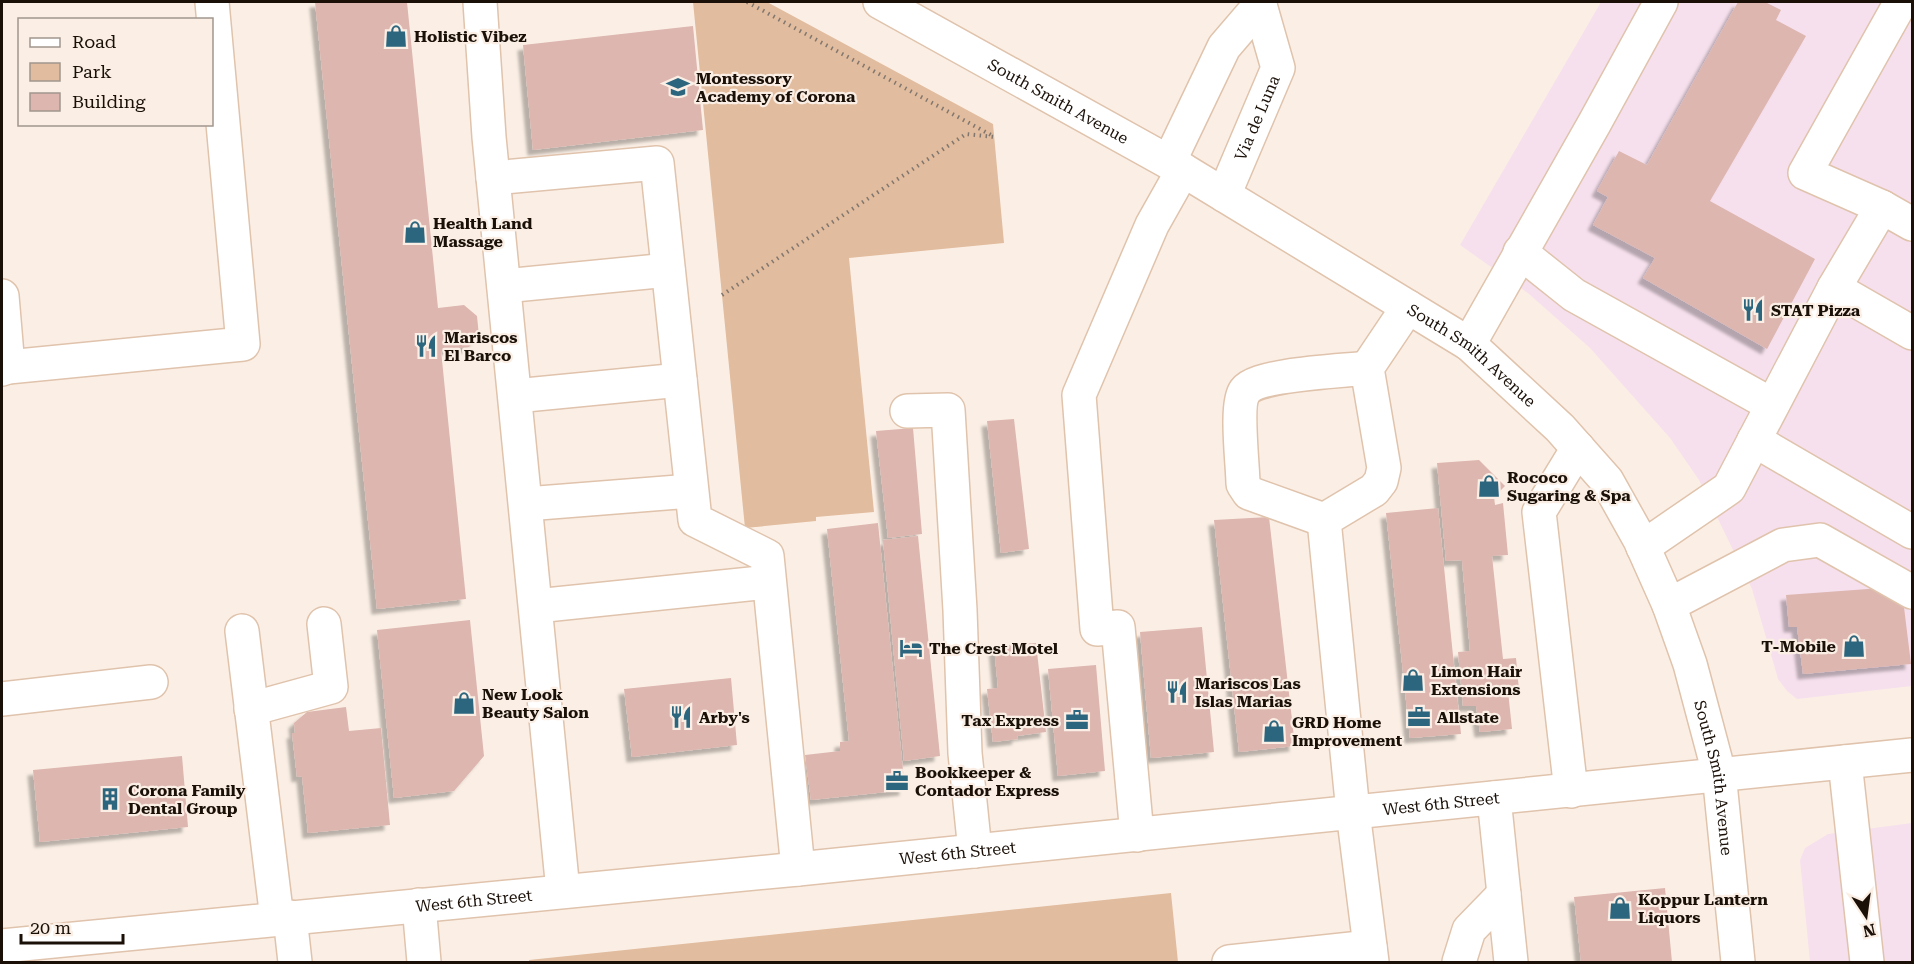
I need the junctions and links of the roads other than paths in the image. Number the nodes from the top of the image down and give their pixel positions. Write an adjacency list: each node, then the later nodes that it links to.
1 (212, 2): 20 (main road)
2 (480, 2): 8 (main road)
3 (883, 2): 7 (main road, South Smith Avenue)
4 (1661, 2): 12 (main road)
5 (1901, 2): 10 (main road)
6 (1260, 3): 7 (main road, Via de Luna); 9 (main road, Via de Luna)
7 (1176, 166): 9 (main road, South Smith Avenue); 48 (main road, Via de Luna)
8 (493, 177): 13 (main road); 14 (main road)
9 (1224, 195): 17 (main road, South Smith Avenue)
10 (1882, 207): 11 (main road); 15 (main road)
11 (1912, 224)
12 (1520, 252): 19 (main road); 24 (main road)
13 (668, 270): 14 (main road); 22 (main road)
14 (504, 286): 23 (main road)
15 (1834, 288): 18 (main road); 24 (main road)
16 (2, 296): 20 (main road)
17 (1408, 307): 19 (main road, South Smith Avenue); 21 (main road)
18 (1912, 333)
19 (1469, 344): 27 (main road, South Smith Avenue)
20 (5, 368)
21 (1367, 369): 30 (main road); 30 (main road)
22 (680, 380): 23 (main road); 28 (main road)
23 (515, 396): 29 (main road)
24 (1772, 405): 26 (main road)
25 (908, 411): 49 (main road)
26 (1754, 440): 31 (main road); 32 (main road)
27 (1578, 448): 32 (main road, South Smith Avenue); 45 (main road)
28 (691, 490): 29 (main road); 33 (main road)
29 (526, 504): 36 (main road)
30 (1324, 520): 47 (main road)
31 (1912, 532)
32 (1644, 547): 35 (main road, South Smith Avenue)
33 (769, 582): 36 (main road); 50 (main road)
34 (1912, 592): 35 (main road)
35 (1670, 605): 44 (main road, South Smith Avenue)
36 (536, 606): 51 (main road)
37 (324, 624): 41 (main road)
38 (242, 631): 41 (main road)
39 (151, 682): 40 (main road)
40 (2, 699)
41 (251, 709): 54 (main road)
42 (1912, 755): 43 (main road, West 6th Street)
43 (1845, 762): 44 (main road, West 6th Street); 64 (main road)
44 (1719, 773): 45 (main road, West 6th Street); 63 (main road, South Smith Avenue)
45 (1571, 790): 46 (main road, West 6th Street)
46 (1494, 798): 47 (main road, West 6th Street); 52 (main road)
47 (1353, 812): 48 (main road, West 6th Street); 57 (main road)
48 (1137, 835): 49 (main road, West 6th Street)
49 (975, 850): 50 (main road, West 6th Street)
50 (798, 869): 51 (main road, West 6th Street)
51 (563, 891): 53 (main road, West 6th Street)
52 (1504, 894): 61 (main road); 62 (main road)
53 (420, 905): 54 (main road, West 6th Street); 59 (main road)
54 (283, 918): 56 (main road, West 6th Street); 58 (main road)
55 (2, 946): 56 (main road, West 6th Street)
56 (38, 952)
57 (1371, 955): 60 (main road)
58 (295, 963)
59 (424, 963)
60 (1229, 963)
61 (1459, 963)
62 (1510, 963)
63 (1738, 963)
64 (1868, 963)

